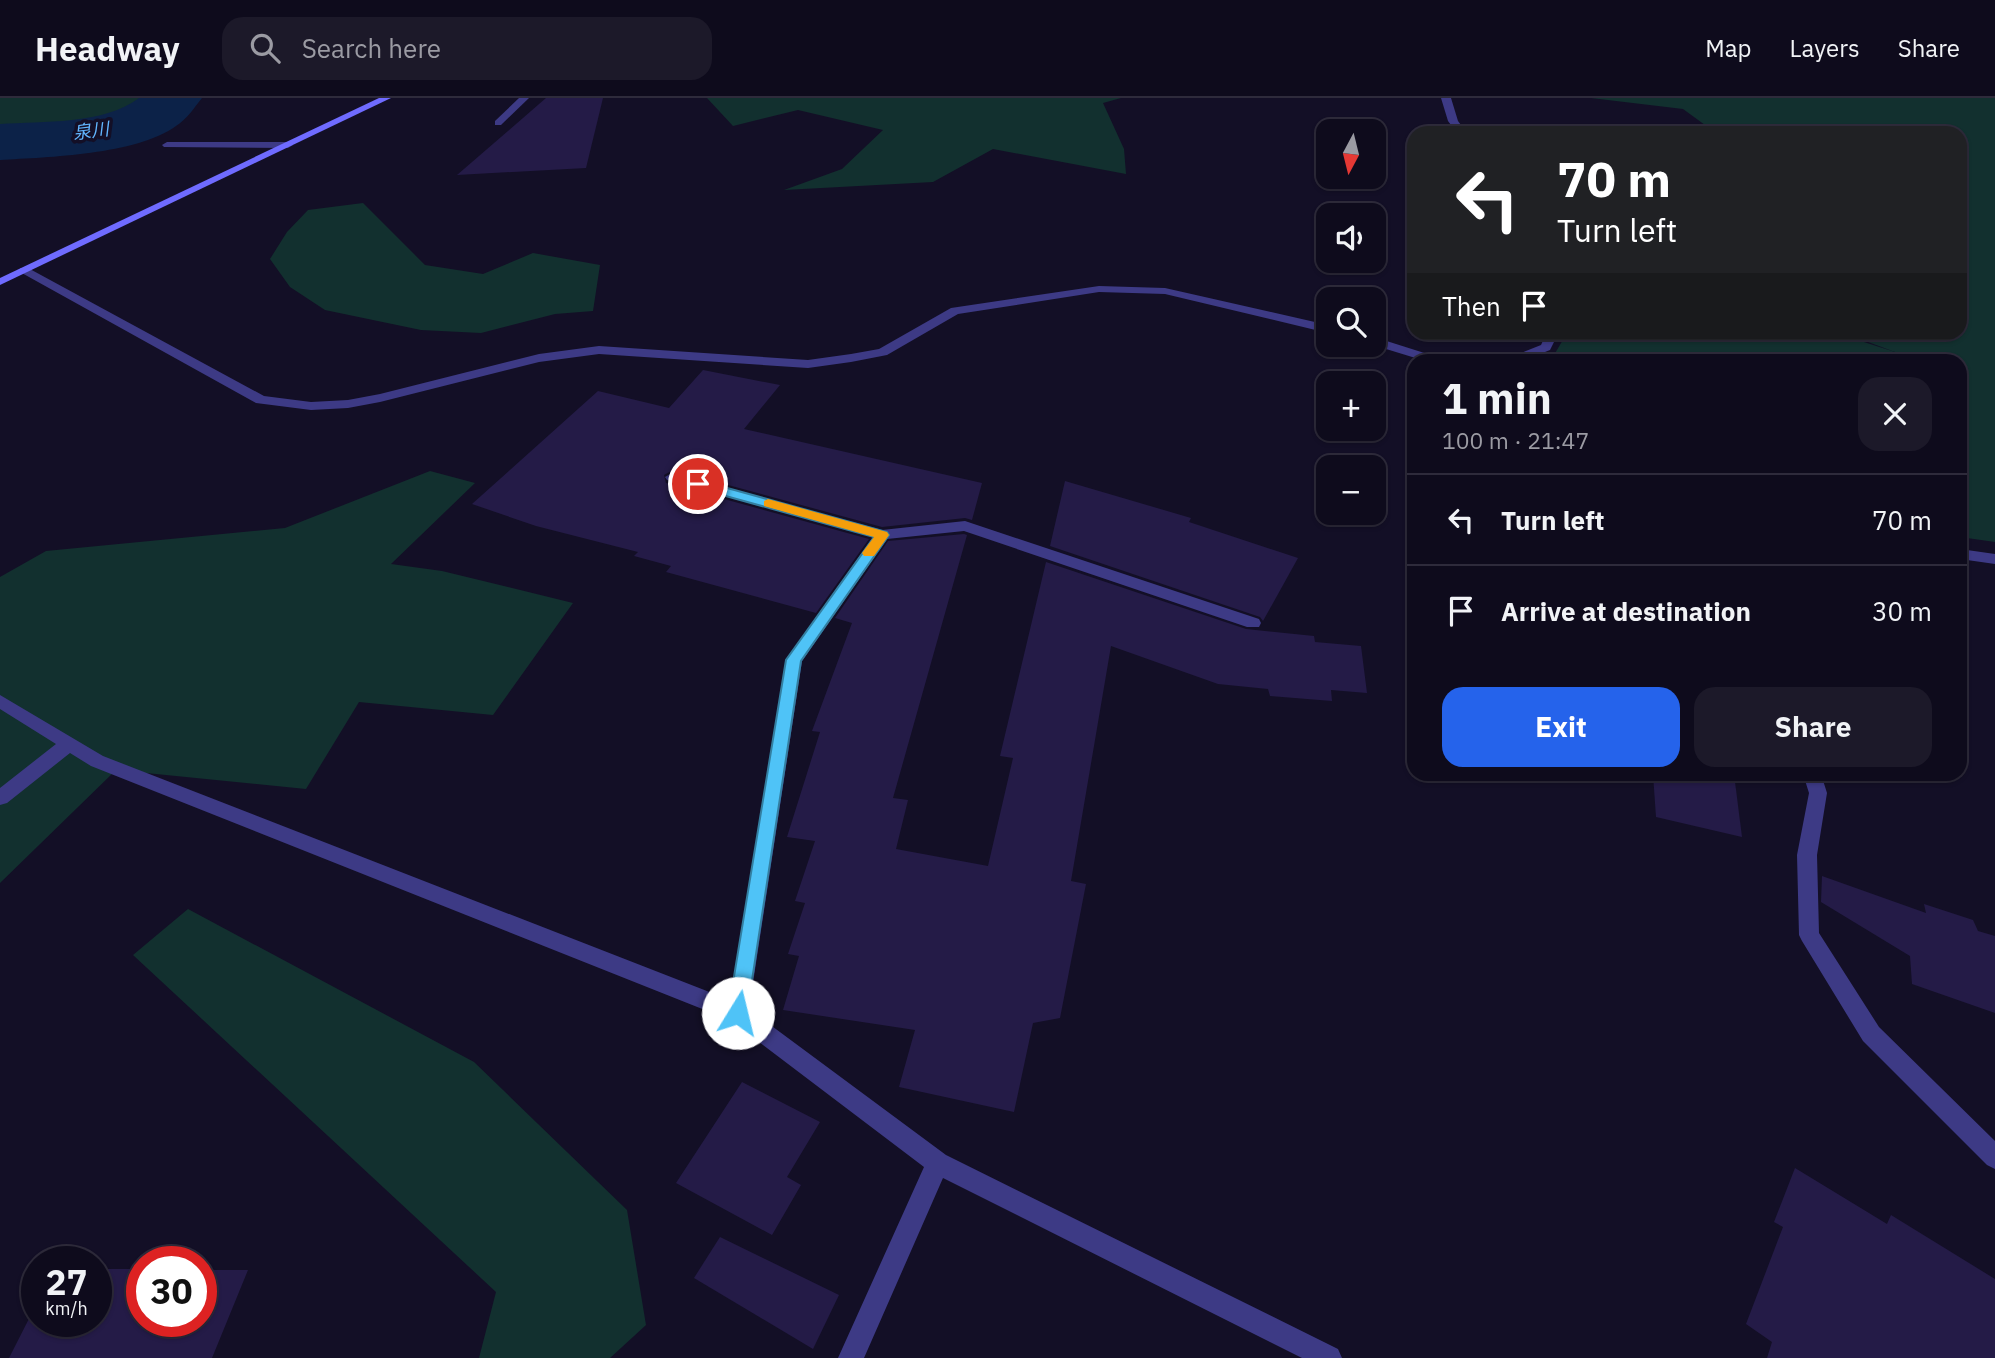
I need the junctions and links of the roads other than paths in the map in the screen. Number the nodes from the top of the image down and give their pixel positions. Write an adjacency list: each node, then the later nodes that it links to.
1 (386, 98): 7 (street)
2 (524, 98): 4 (street)
3 (1446, 98): 5 (street)
4 (498, 123)
5 (1457, 126)
6 (167, 145): 7 (street)
7 (288, 145): 8 (street)
8 (24, 271): 9 (street); 10 (street)
9 (0, 282)
10 (1316, 326)
11 (1549, 340): 14 (street)
12 (1386, 345): 13 (street)
13 (1414, 354)
14 (1529, 354)
15 (672, 477): 16 (street)
16 (882, 535): 19 (street); 24 (street)
17 (1967, 555): 18 (street)
18 (1995, 559)
19 (1253, 623)
20 (0, 701): 21 (street)
21 (69, 744): 23 (street); 24 (street)
22 (1814, 781): 25 (street)
23 (0, 798)
24 (738, 1013): 26 (street)
25 (1995, 1157)
26 (938, 1163): 27 (street); 28 (street)
27 (851, 1358)
28 (1329, 1358)

